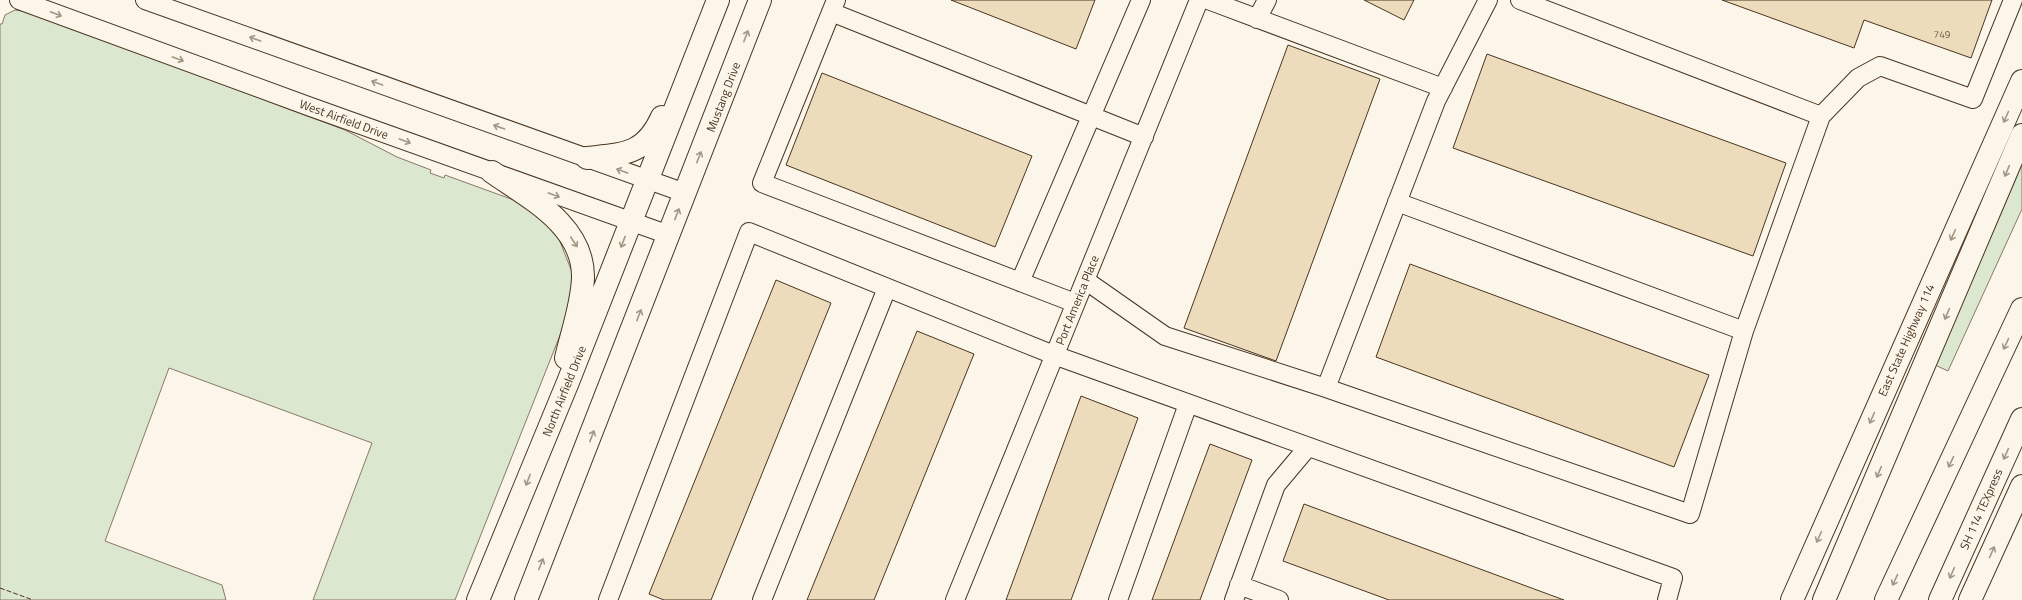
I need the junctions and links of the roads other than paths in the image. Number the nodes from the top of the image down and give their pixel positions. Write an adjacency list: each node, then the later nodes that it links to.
1 (19, 0): 21 (street, West Airfield Drive, one-way to 21)
2 (145, 0): 20 (street, one-way to 2)
3 (717, 0): 20 (main road); 22 (main road)
4 (760, 0): 23 (main road, Mustang Drive, one-way to 4)
5 (1141, 0): 16 (street)
6 (1199, 0): 19 (street, Port America Place)
7 (1208, 0): 13 (street)
8 (1267, 0): 13 (street)
9 (1488, 0): 15 (street)
10 (1520, 0): 17 (street)
11 (2013, 0): 17 (street)
12 (834, 6): 16 (street); 28 (street)
13 (1257, 19): 15 (street)
14 (2022, 81): 49 (main road, East State Highway 114, one-way to 49)
15 (1443, 88): 24 (street)
16 (1091, 116): 19 (street); 28 (street)
17 (1821, 116): 32 (street)
18 (2022, 135): 50 (main road, one-way to 50)
19 (1144, 137): 27 (street, Port America Place)
20 (587, 158): 22 (street, one-way to 20)
21 (492, 172): 25 (street, West Airfield Drive, one-way to 25); 38 (main road, one-way to 38)
22 (648, 180): 23 (street); 25 (main road, North Airfield Drive)
23 (685, 193): 26 (main road, one-way to 23)
24 (1397, 202): 32 (street); 34 (street)
25 (631, 222): 26 (street, West Airfield Drive); 38 (main road, North Airfield Drive, one-way to 38)
26 (669, 235): 42 (main road, one-way to 26)
27 (1085, 280): 30 (street, Port America Place); 34 (street)
28 (1020, 282): 30 (street)
29 (887, 288): 33 (street); 43 (street); 44 (street)
30 (1075, 303): 33 (street, Port America Place)
31 (2022, 309): 51 (main road, one-way to 51)
32 (1744, 331): 34 (street)
33 (1054, 355): 35 (street); 45 (street, Port America Place)
34 (1326, 388)
35 (1188, 404): 37 (street); 46 (street)
36 (2022, 419): 52 (main road, SH 114 TEXpress, one-way to 52)
37 (1308, 446): 40 (street); 48 (street)
38 (540, 449): 41 (main road, North Airfield Drive, one-way to 41)
39 (2022, 486): 53 (main road, one-way to 39)
40 (1237, 593): 47 (street)
41 (478, 600)
42 (526, 600)
43 (608, 600)
44 (762, 600)
45 (955, 600)
46 (1118, 600)
47 (1279, 600)
48 (1667, 600)
49 (1792, 600)
50 (1824, 600)
51 (1886, 600)
52 (1940, 600)
53 (1970, 600)

